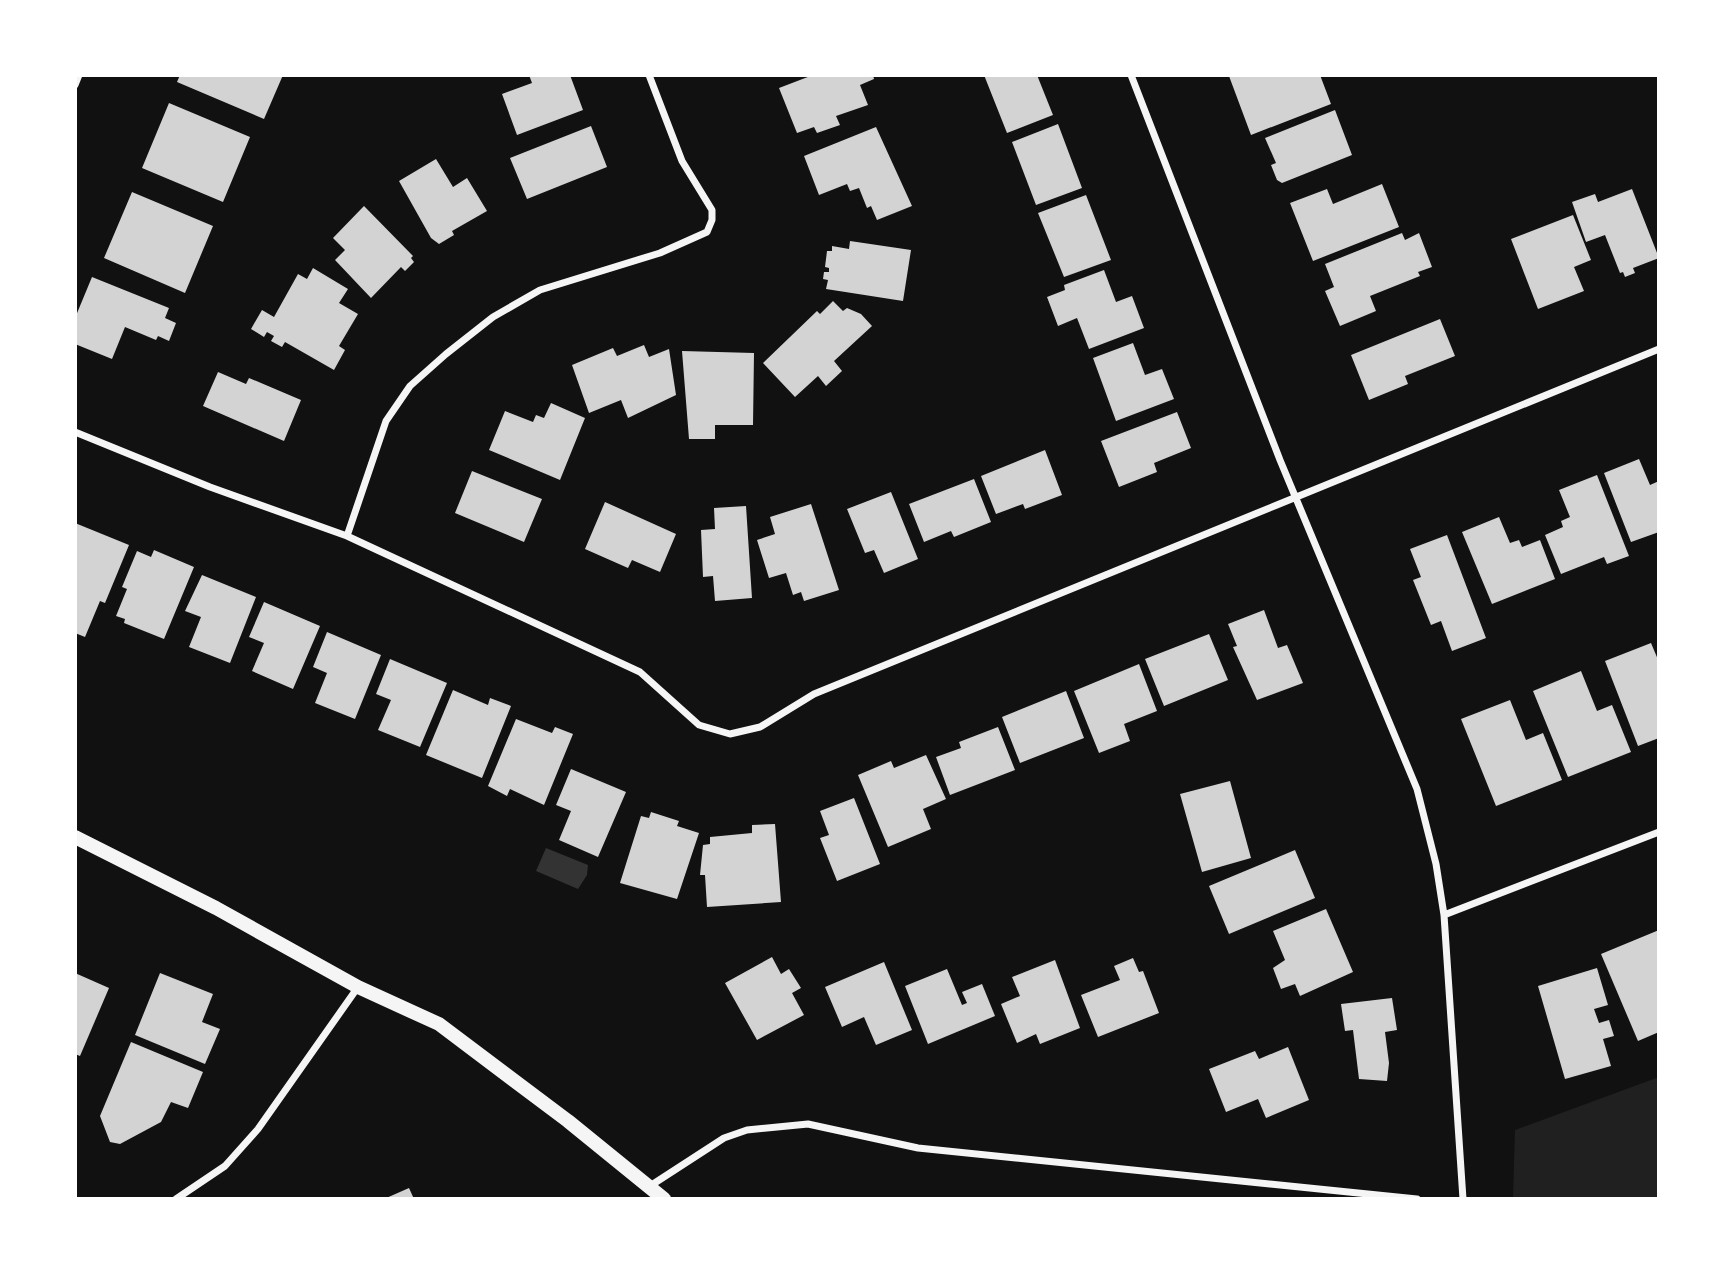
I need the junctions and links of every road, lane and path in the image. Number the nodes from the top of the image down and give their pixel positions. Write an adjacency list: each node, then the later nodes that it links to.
1 (79, 75): 4 (street)
2 (649, 75): 8 (street)
3 (1131, 75): 7 (street)
4 (75, 85)
5 (1659, 349): 7 (street)
6 (75, 432): 8 (street)
7 (1295, 496): 8 (street); 11 (street)
8 (347, 536)
9 (1659, 832): 11 (street)
10 (75, 837): 12 (main road)
11 (1444, 915): 17 (street)
12 (358, 987): 13 (main road); 14 (street)
13 (650, 1185): 15 (main road); 16 (street)
14 (176, 1199)
15 (664, 1199)
16 (1417, 1199)
17 (1463, 1199)

